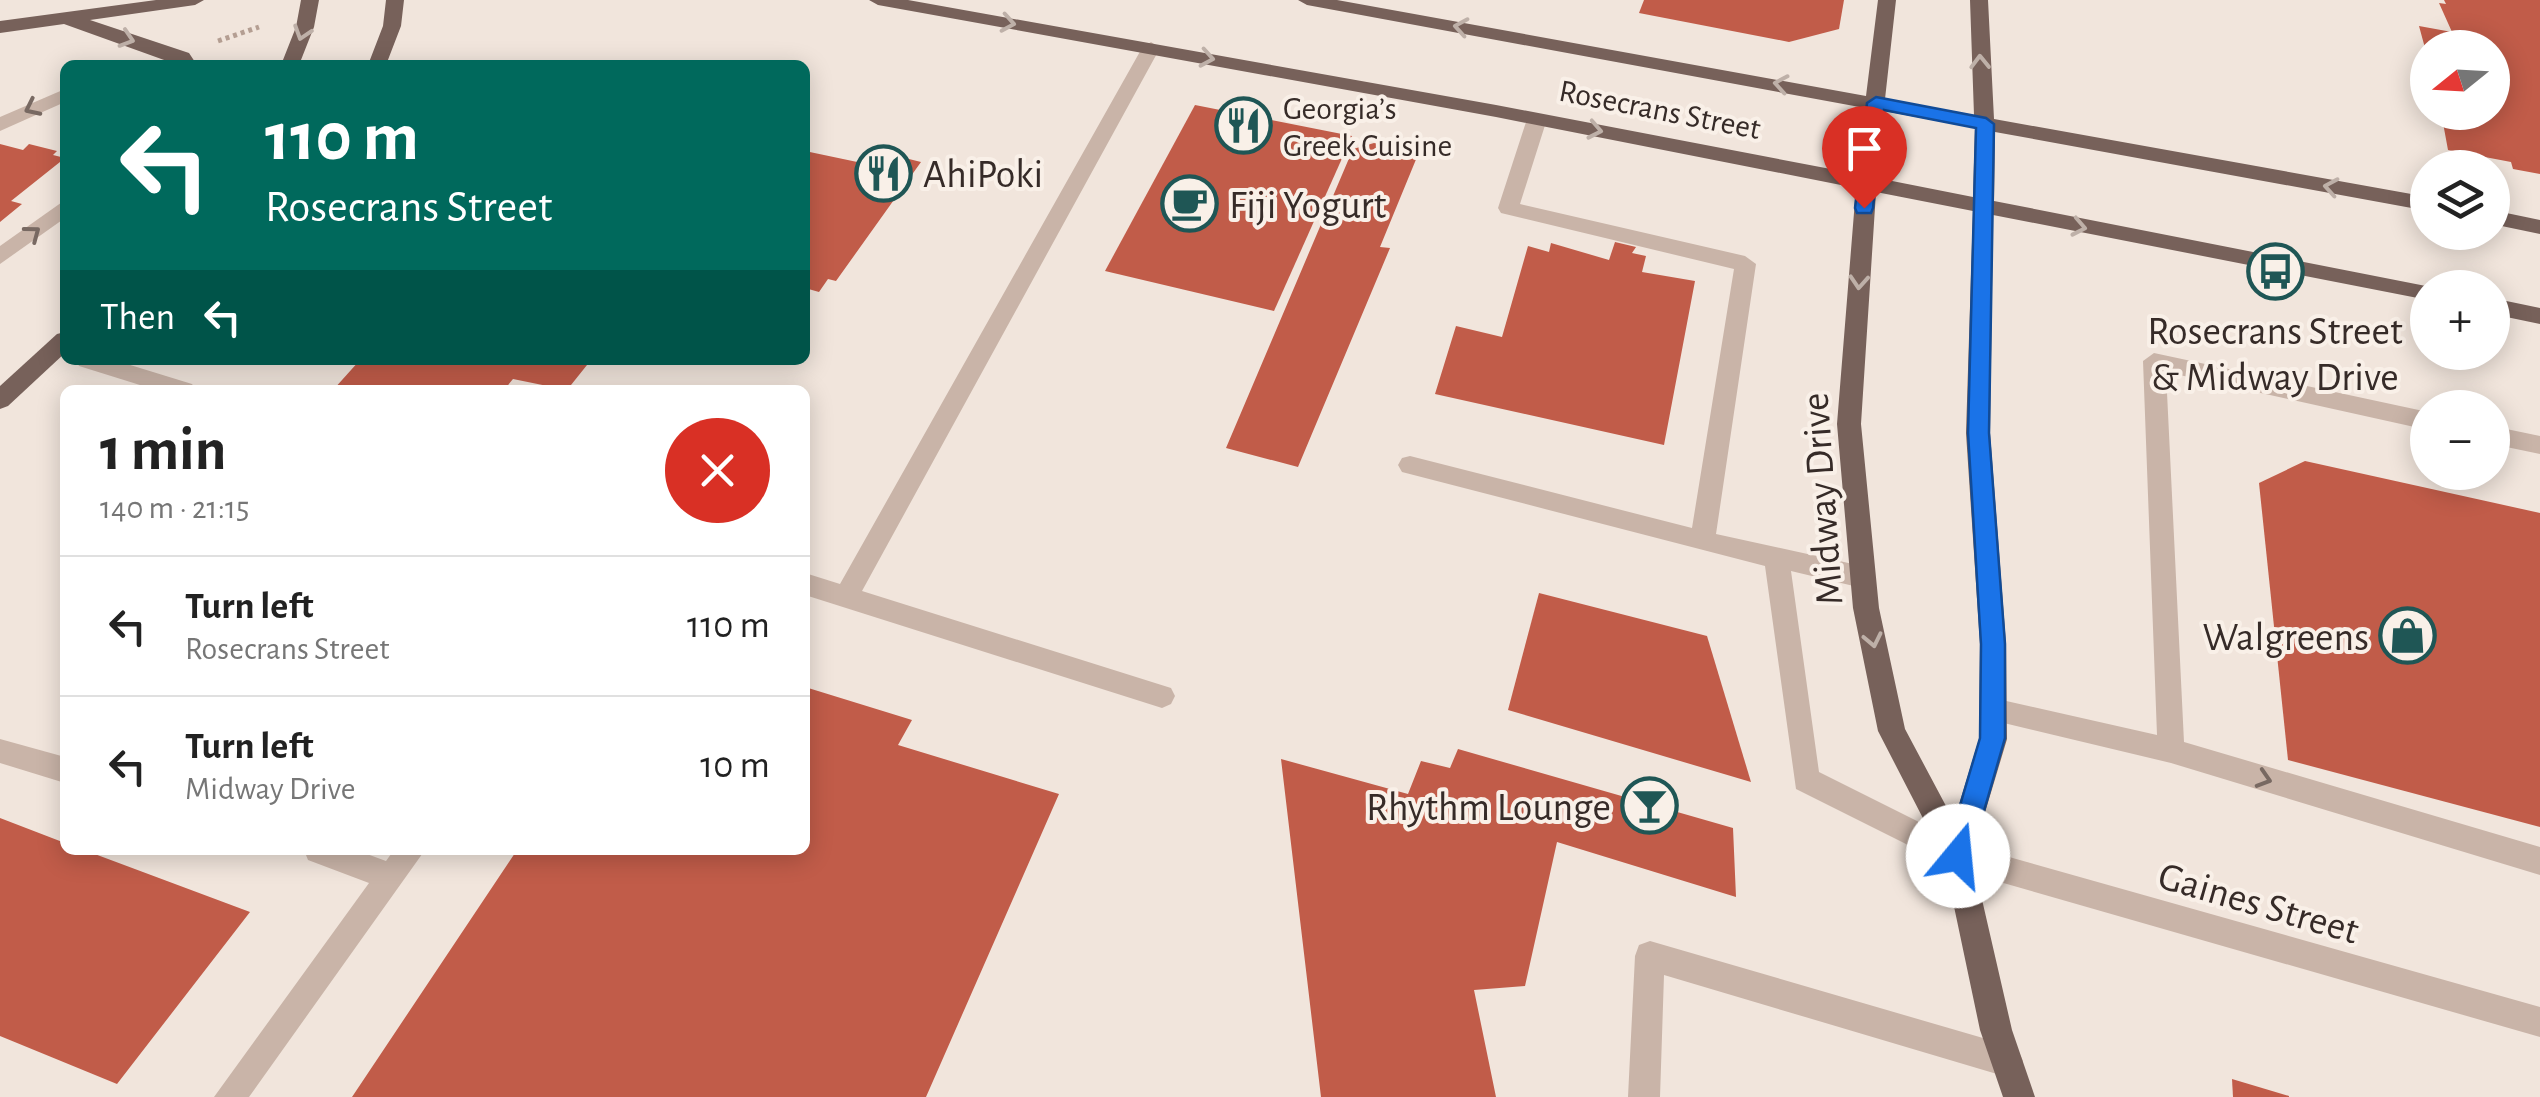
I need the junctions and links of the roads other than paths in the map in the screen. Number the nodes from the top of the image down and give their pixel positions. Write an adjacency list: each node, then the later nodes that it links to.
1 (195, 0): 9 (main road)
2 (310, 0): 13 (main road, one-way to 13)
3 (395, 0): 14 (main road)
4 (878, 0): 11 (main road, Rosecrans Street, one-way to 11)
5 (1307, 0): 8 (main road, Rosecrans Street)
6 (1888, 0): 16 (main road, Midway Drive)
7 (1979, 0): 18 (main road, Midway Drive, one-way to 7)
8 (1381, 6): 16 (main road, Rosecrans Street, one-way to 8)
9 (63, 18): 10 (main road); 12 (main road, one-way to 12)
10 (0, 28)
11 (1151, 48): 17 (main road, Rosecrans Street, one-way to 17); 42 (street)
12 (184, 60)
13 (292, 60)
14 (379, 60)
15 (60, 97): 19 (street, one-way to 19)
16 (1876, 103): 18 (main road, Rosecrans Street); 20 (main road, Midway Drive)
17 (1537, 119): 20 (main road, Rosecrans Street, one-way to 20); 38 (street)
18 (1986, 124): 21 (main road, Rosecrans Street, one-way to 18); 22 (main road, Midway Drive)
19 (0, 125)
20 (1866, 184): 22 (main road, Rosecrans Street); 40 (main road, Midway Drive, one-way to 40)
21 (2410, 201)
22 (1984, 208): 27 (main road, Rosecrans Street, one-way to 27); 44 (main road, Midway Drive)
23 (60, 211): 26 (street, one-way to 23)
24 (2510, 221): 25 (main road)
25 (2540, 227)
26 (0, 257)
27 (2410, 289)
28 (2510, 310): 29 (main road)
29 (2540, 316)
30 (60, 350): 33 (main road)
31 (103, 365): 32 (street)
32 (168, 385)
33 (0, 400)
34 (2410, 417): 46 (street)
35 (2510, 439): 36 (street)
36 (2540, 445)
37 (1410, 465): 38 (street)
38 (1702, 540): 39 (street)
39 (1776, 558): 40 (street); 50 (street, Gaines Street)
40 (1862, 577): 50 (main road, Midway Drive, one-way to 50)
41 (810, 586): 42 (street)
42 (846, 597): 43 (street)
43 (1162, 696)
44 (1993, 710): 46 (street); 50 (main road, Midway Drive)
45 (0, 750): 47 (street)
46 (2170, 751): 51 (street, one-way to 51)
47 (60, 768)
48 (332, 855): 52 (street)
49 (407, 855): 52 (street)
50 (1958, 856): 53 (street, Gaines Street); 54 (main road, Midway Drive)
51 (2540, 860)
52 (392, 877): 55 (street)
53 (2540, 1022)
54 (2007, 1061): 56 (street); 57 (main road, Midway Drive)
55 (230, 1097)
56 (1644, 1097)
57 (2019, 1097)

